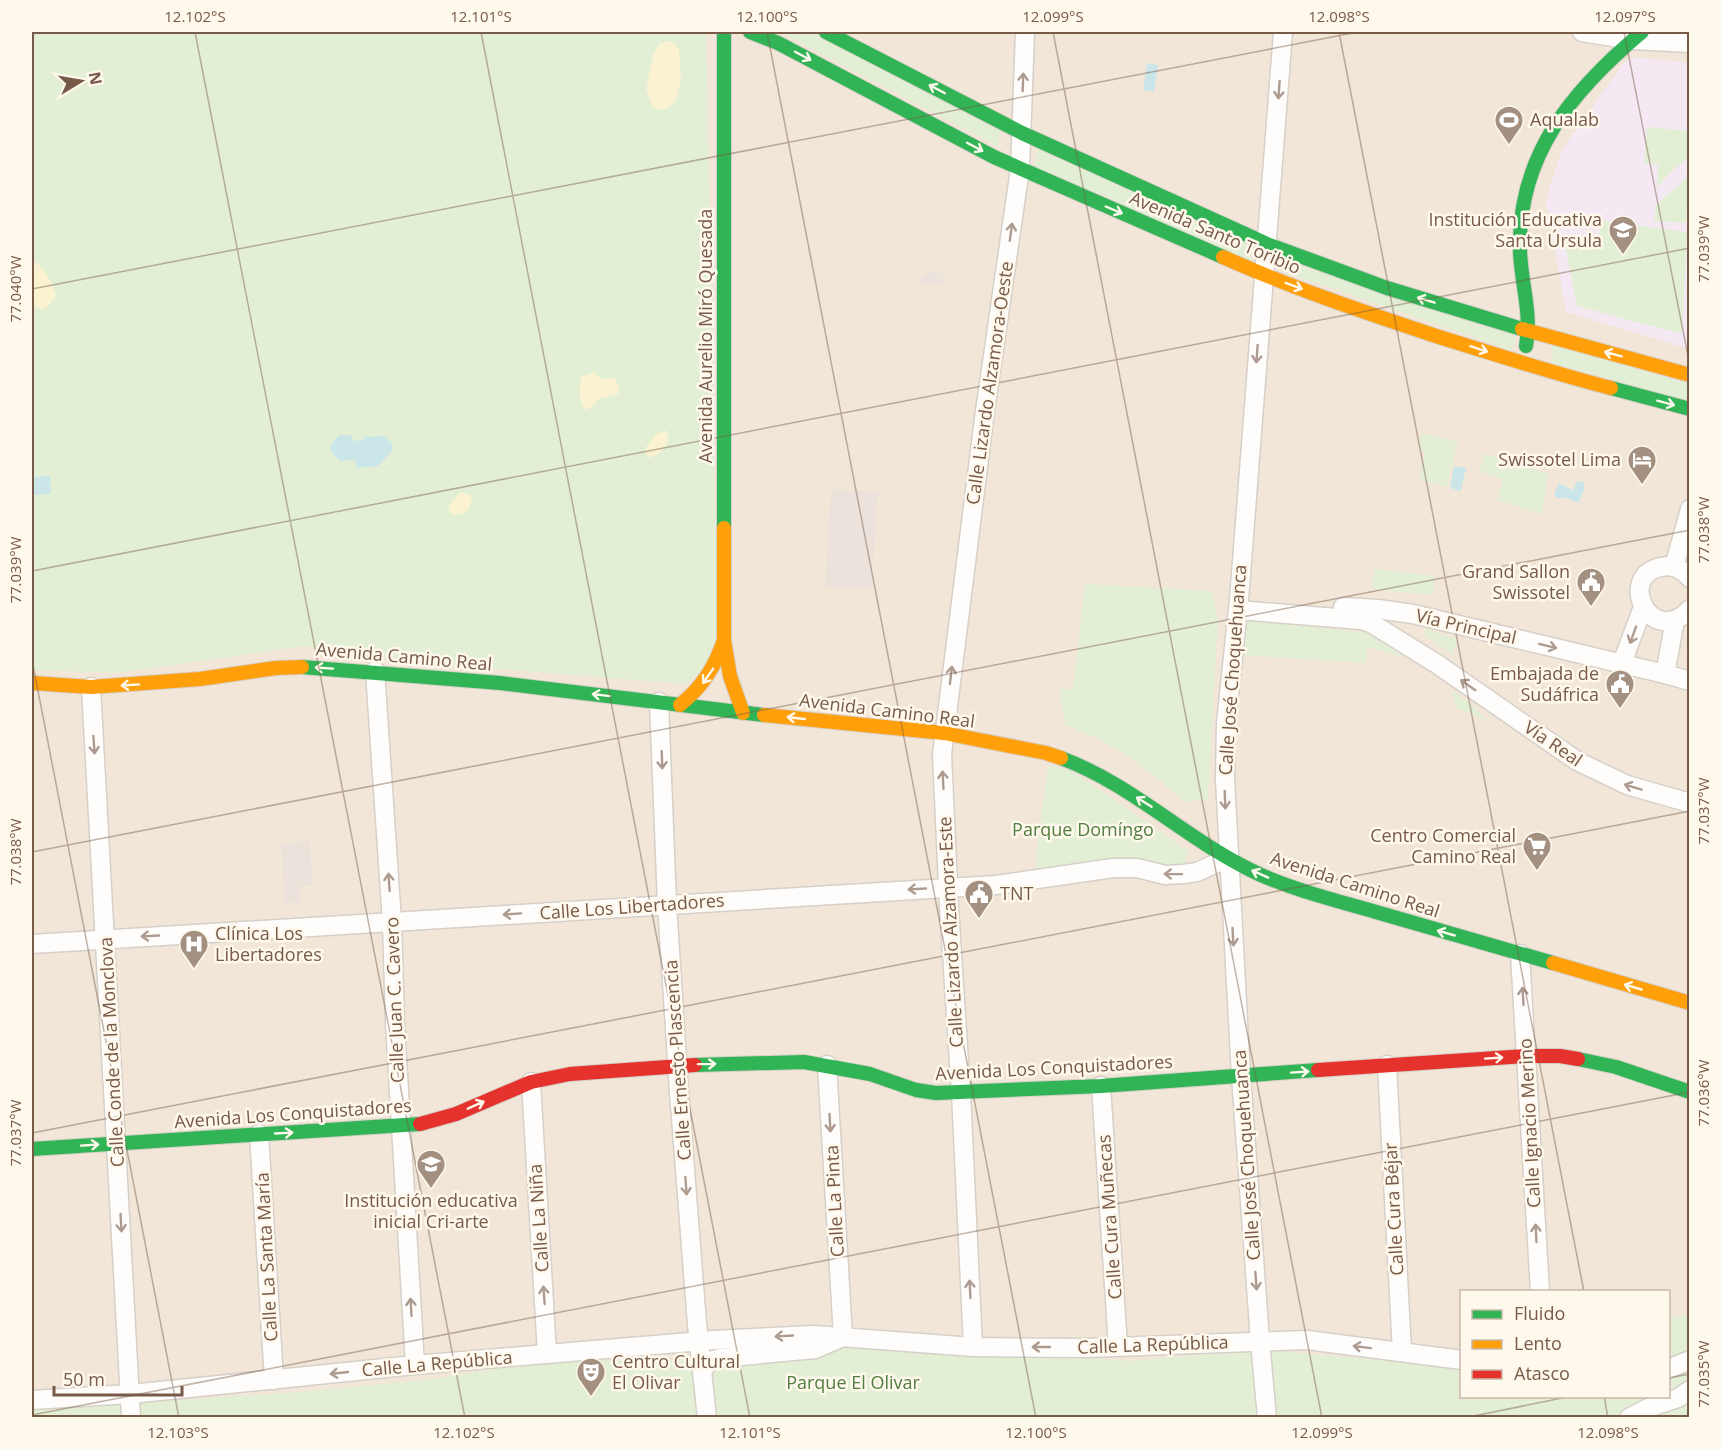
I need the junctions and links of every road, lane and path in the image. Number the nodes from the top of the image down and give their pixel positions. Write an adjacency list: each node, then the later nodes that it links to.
1 (724, 32): 25 (main road, Avenida Aurelio Miró Quesada)
2 (750, 32): 8 (main road, Avenida Santo Toribio)
3 (826, 32): 10 (main road, Avenida Santo Toribio, one-way to 3)
4 (1025, 32): 10 (street, Calle Lizardo Alzamora-Oeste, one-way to 4)
5 (1284, 32): 12 (street, Calle José Choquehuanca, one-way to 12)
6 (1582, 32): 7 (street)
7 (1637, 36): 9 (street); 14 (main road)
8 (777, 38): 11 (main road, Avenida Santo Toribio, one-way to 11)
9 (1689, 43)
10 (1022, 133): 11 (street, Calle Lizardo Alzamora-Oeste); 12 (main road, Avenida Santo Toribio)
11 (1020, 170): 13 (main road, Avenida Santo Toribio, one-way to 13); 36 (street, Calle Lizardo Alzamora-Oeste, one-way to 11)
12 (1267, 244): 13 (street, Calle José Choquehuanca); 14 (main road, Avenida Santo Toribio, one-way to 12)
13 (1263, 275): 15 (main road, Avenida Santo Toribio, one-way to 15); 21 (street, Calle José Choquehuanca, one-way to 21)
14 (1530, 332): 15 (main road); 16 (main road, Avenida Santo Toribio, one-way to 14)
15 (1522, 363): 17 (main road, Avenida Santo Toribio, one-way to 17)
16 (1689, 375)
17 (1689, 409)
18 (1689, 509): 19 (street)
19 (1674, 567): 20 (street); 22 (street)
20 (1689, 578)
21 (1238, 605): 23 (street, Vía Principal); 26 (street, Vía Real); 38 (street, Calle José Choquehuanca, one-way to 38)
22 (1643, 607): 24 (street); 27 (street, one-way to 27)
23 (1413, 614): 26 (street); 27 (street, Vía Principal, one-way to 27)
24 (1682, 615): 29 (street)
25 (724, 640): 34 (main road, Avenida Aurelio Miró Quesada, one-way to 34); 35 (main road, Avenida Aurelio Miró Quesada)
26 (1399, 641): 37 (street, Vía Real, one-way to 26)
27 (1622, 663): 29 (street, Vía Principal)
28 (375, 671): 32 (main road, Avenida Camino Real, one-way to 32); 33 (main road, Avenida Camino Real, one-way to 28); 41 (street, Calle Juan C. Cavero, one-way to 28)
29 (1665, 674): 30 (street, Vía Principal)
30 (1689, 681)
31 (32, 683): 32 (main road, Avenida Camino Real)
32 (91, 687): 42 (street, Calle Conde de la Monclova, one-way to 42)
33 (659, 702): 34 (main road, Avenida Camino Real); 40 (street, Calle Ernesto Plascencia, one-way to 40)
34 (680, 705): 35 (main road, Avenida Camino Real)
35 (743, 713): 36 (main road, Avenida Camino Real, one-way to 35)
36 (944, 733): 38 (main road, Avenida Camino Real, one-way to 36); 39 (street, Calle Lizardo Alzamora-Este, one-way to 36)
37 (1689, 803)
38 (1228, 858): 39 (street, Calle Los Libertadores, one-way to 39); 44 (main road, Avenida Camino Real, one-way to 38); 50 (street, Calle José Choquehuanca, one-way to 50)
39 (948, 887): 40 (street, Calle Los Libertadores, one-way to 40); 54 (street, Calle Lizardo Alzamora-Este)
40 (667, 904): 41 (street, Calle Los Libertadores, one-way to 41); 47 (street, Calle Ernesto Plascencia)
41 (392, 922): 42 (street, Calle Los Libertadores, one-way to 42); 55 (street, Calle Juan C. Cavero)
42 (106, 939): 43 (street, Calle Los Libertadores); 57 (street, Calle Conde de la Monclova)
43 (32, 944)
44 (1520, 954): 45 (main road, Avenida Camino Real, one-way to 44); 46 (street, Calle Ignacio Merino, one-way to 44)
45 (1689, 1003)
46 (1526, 1056): 49 (main road, Avenida Los Conquistadores, one-way to 46); 53 (main road, Avenida Los Conquistadores); 59 (street, Calle Ignacio Merino, one-way to 46)
47 (678, 1065): 48 (main road, Avenida Los Conquistadores, one-way to 48); 51 (main road, Avenida Los Conquistadores); 61 (street, Calle Ernesto Plascencia, one-way to 61)
48 (827, 1065): 54 (main road, Avenida Los Conquistadores); 60 (street, Calle La Pinta, one-way to 60)
49 (1387, 1065): 50 (main road, Avenida Los Conquistadores, one-way to 49); 65 (street, Calle Cura Béjar)
50 (1241, 1077): 52 (main road, Avenida Los Conquistadores); 62 (street, Calle José Choquehuanca, one-way to 62)
51 (531, 1082): 55 (main road, Avenida Los Conquistadores, one-way to 51); 66 (street, Calle La Niña, one-way to 51)
52 (1101, 1086): 54 (main road, Avenida Los Conquistadores); 64 (street, Calle Cura Muñecas)
53 (1689, 1092)
54 (961, 1093): 63 (street, Calle Lizardo Alzamora-Este, one-way to 54)
55 (401, 1127): 56 (main road, Avenida Los Conquistadores, one-way to 55); 69 (street, Calle Juan C. Cavero, one-way to 55)
56 (260, 1134): 57 (main road, Avenida Los Conquistadores); 72 (street, Calle La Santa María)
57 (117, 1143): 58 (main road, Avenida Los Conquistadores, one-way to 57); 74 (street, Calle Conde de la Monclova, one-way to 74)
58 (32, 1149)
59 (1540, 1290)
60 (843, 1337): 61 (street, Calle La República, one-way to 61); 63 (street, Calle La República); 71 (street, Calle La República)
61 (699, 1341): 66 (street, Calle La República); 71 (street, Calle Ernesto Plascencia)
62 (1260, 1341): 64 (street, Calle La República); 65 (street, Calle La República, one-way to 62); 79 (street, Calle José Choquehuanca)
63 (973, 1347): 64 (street, Calle La República, one-way to 63)
64 (1118, 1347)
65 (1401, 1352): 67 (street, Calle La República)
66 (547, 1354): 69 (street, Calle La República)
67 (1460, 1360)
68 (1689, 1360): 70 (street)
69 (415, 1365): 72 (street, Calle La República, one-way to 72)
70 (1670, 1368)
71 (702, 1371): 78 (street, Calle Ernesto Plascencia)
72 (274, 1380): 74 (street, Calle La República)
73 (1689, 1390): 76 (street)
74 (130, 1394): 75 (street, Calle La República); 77 (street, Calle Conde de la Monclova)
75 (32, 1400)
76 (1638, 1411)
77 (131, 1418)
78 (707, 1418)
79 (1267, 1418)

